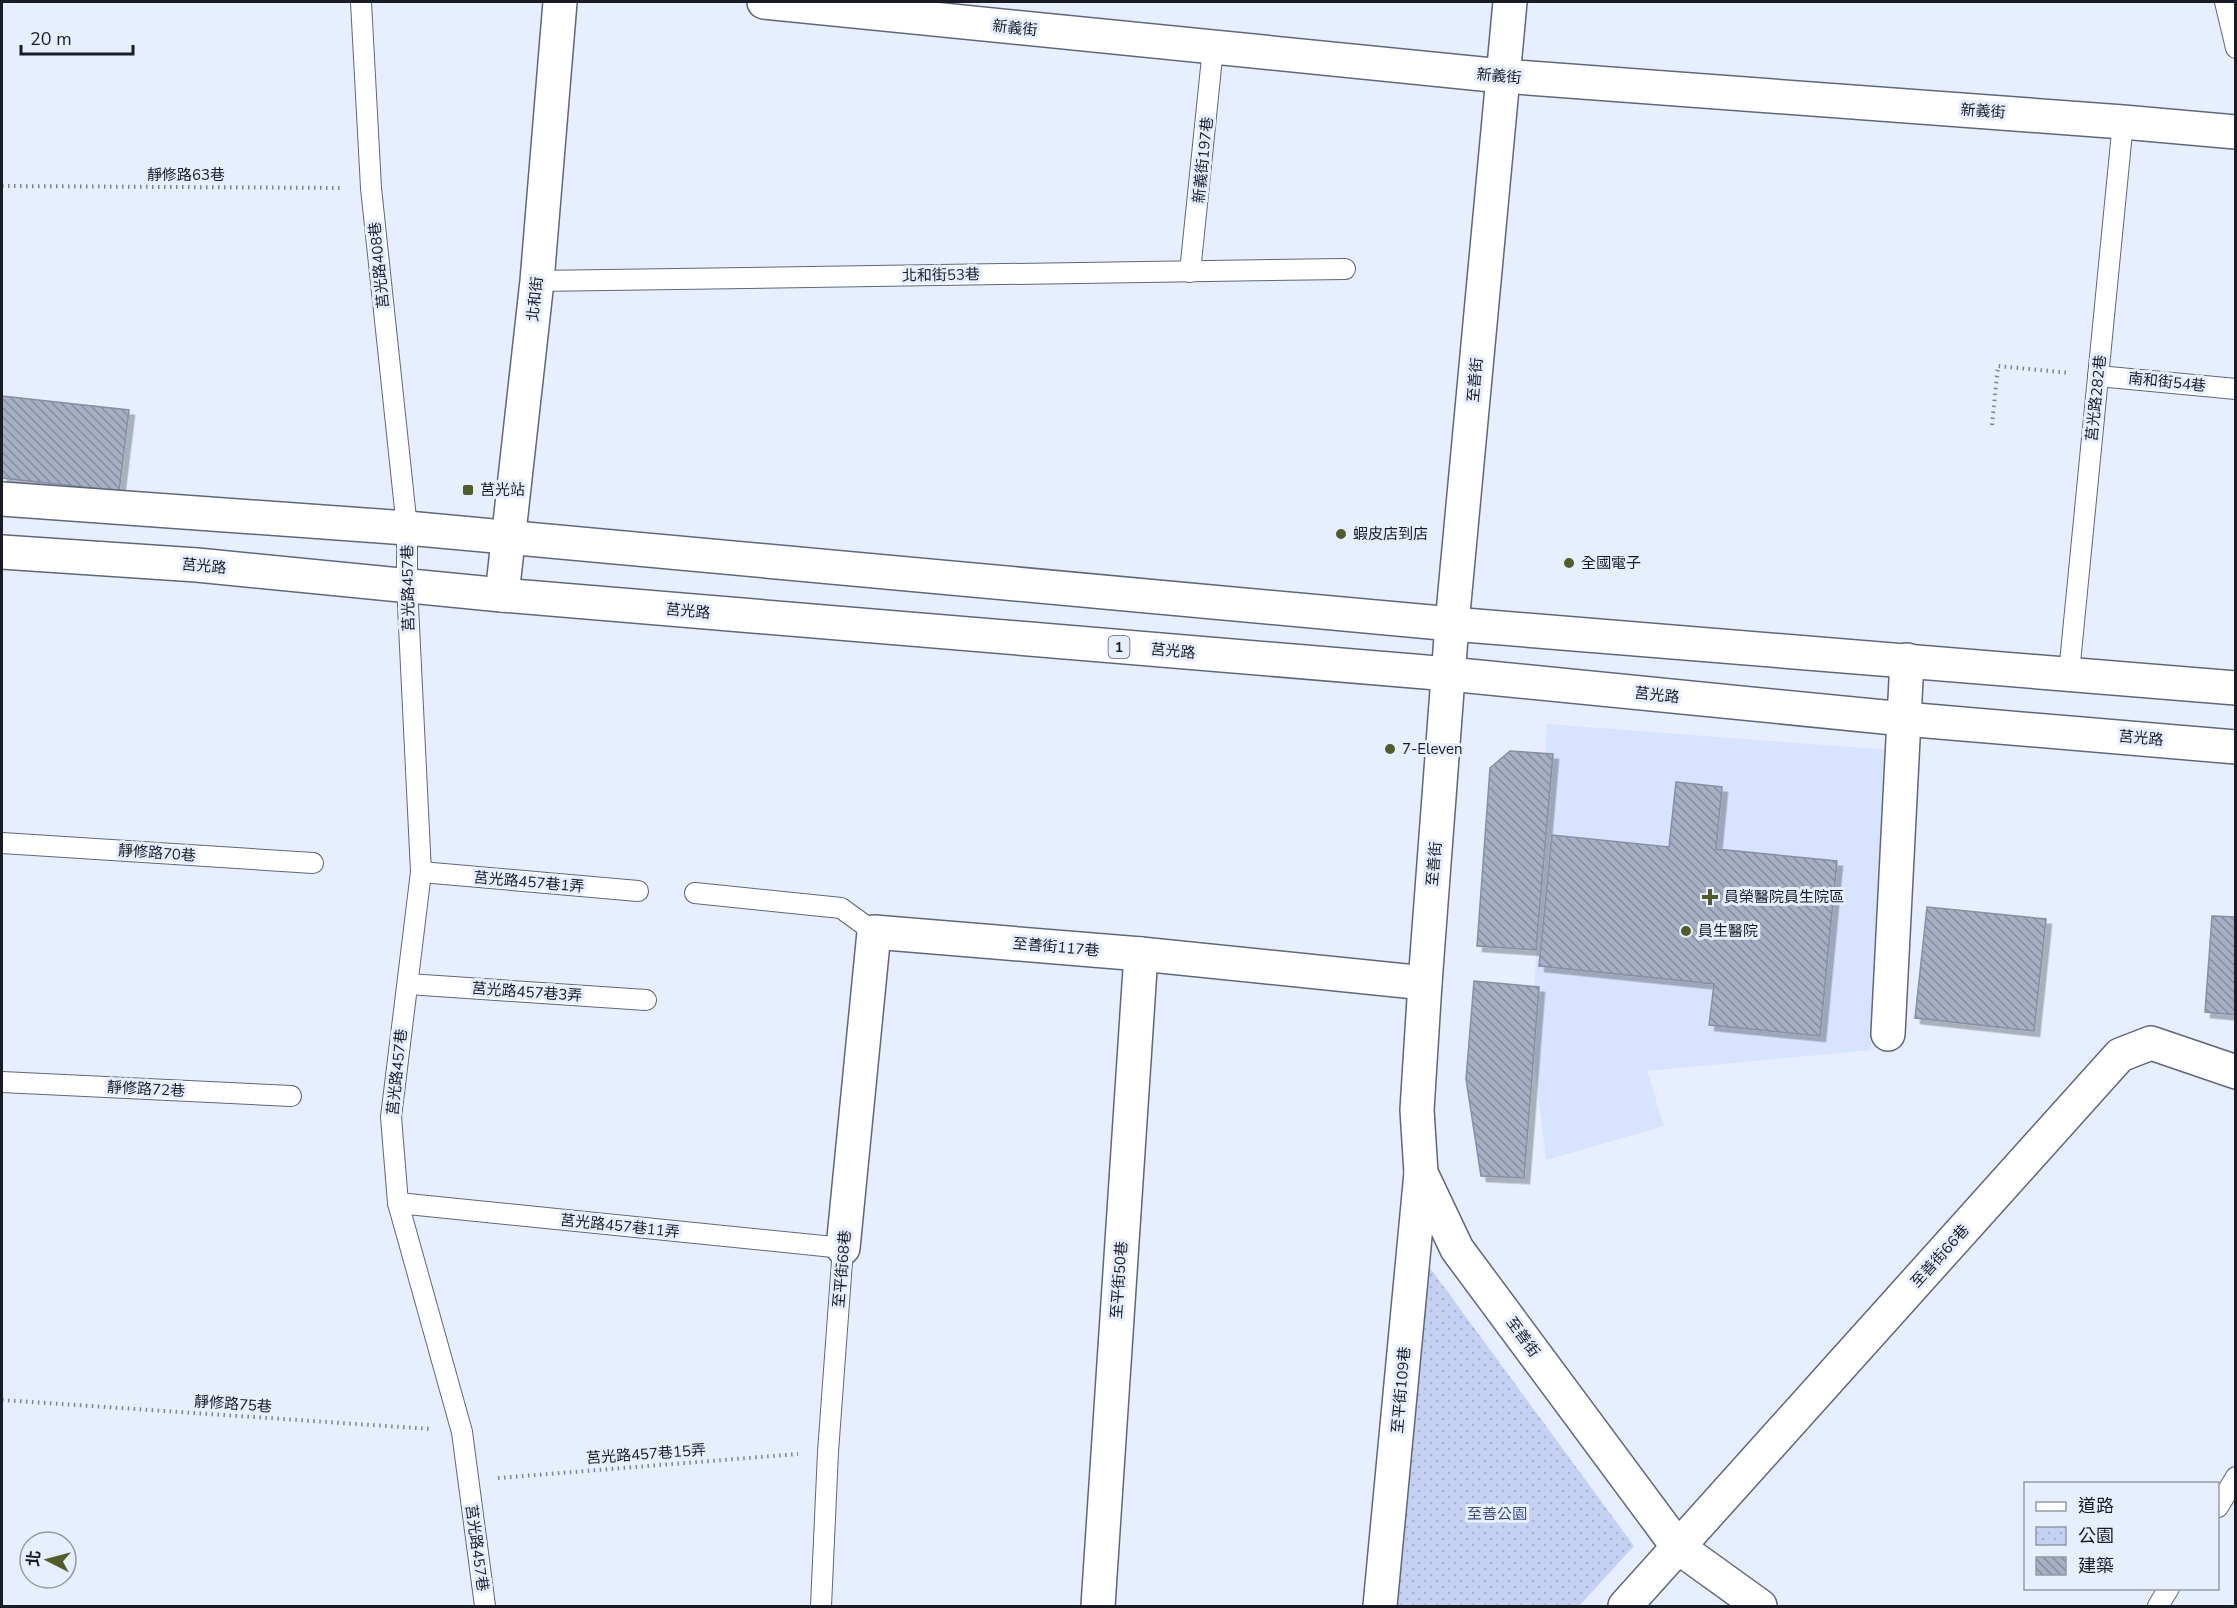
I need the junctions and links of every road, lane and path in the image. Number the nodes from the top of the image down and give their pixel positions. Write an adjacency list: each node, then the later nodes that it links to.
1 (361, 2): 12 (lane, 莒光路408巷)
2 (560, 2): 15 (street, 北和街)
3 (764, 2): 6 (street, 新義街)
4 (1510, 2): 8 (street, 至善街)
5 (2225, 2): 7 (lane)
6 (1214, 48): 8 (street, 新義街); 14 (lane, 新義街197巷)
7 (2235, 48)
8 (1502, 76): 9 (street, 新義街); 25 (street, 至善街)
9 (2123, 122): 10 (street, 新義街); 16 (lane, 莒光路282巷)
10 (2235, 132)
11 (2, 186): 12 (path, 靜修路63巷)
12 (371, 188): 20 (lane, 莒光路408巷)
13 (1345, 269): 14 (lane, 北和街53巷)
14 (1190, 272): 15 (lane, 北和街53巷)
15 (537, 281): 21 (street, 北和街)
16 (2098, 376): 17 (lane, 南和街54巷); 18 (path); 28 (lane, 莒光路282巷)
17 (2235, 389)
18 (1992, 425)
19 (2, 499): 20 (street)
20 (407, 528): 21 (street); 23 (lane, 莒光路457巷)
21 (510, 538): 24 (street, 北和街); 25 (street)
22 (2, 552): 23 (street, 莒光路 / 1)
23 (407, 585): 24 (street, 莒光路 / 1); 34 (lane, 莒光路457巷)
24 (502, 595): 27 (street, 莒光路 / 1)
25 (1452, 624): 26 (street); 27 (street, 至善街)
26 (1907, 660): 28 (street); 30 (street)
27 (1449, 674): 30 (street, 莒光路 / 1); 39 (street, 至善街)
28 (2069, 674): 29 (street)
29 (2235, 688)
30 (1904, 719): 31 (street, 莒光路 / 1); 42 (street)
31 (2235, 747)
32 (2, 843): 33 (lane, 靜修路70巷)
33 (313, 863)
34 (421, 873): 35 (lane, 莒光路457巷1弄); 40 (lane, 莒光路457巷)
35 (638, 891)
36 (694, 893): 37 (lane)
37 (874, 932): 38 (street, 至善街117巷); 48 (street, 至平街68巷)
38 (1141, 954): 39 (street, 至善街117巷); 59 (street, 至平街50巷)
39 (1425, 983): 46 (street, 至善街)
40 (408, 984): 41 (lane, 莒光路457巷3弄); 47 (lane, 莒光路457巷)
41 (646, 1000)
42 (1888, 1034)
43 (2235, 1072): 55 (street, 至善街66巷)
44 (2, 1082): 45 (lane, 靜修路72巷)
45 (291, 1096)
46 (1421, 1173): 55 (street, 至善街); 60 (street, 至平街109巷)
47 (398, 1203): 48 (lane, 莒光路457巷11弄); 50 (lane, 莒光路457巷)
48 (843, 1248): 51 (lane, 至平街68巷)
49 (2, 1400): 50 (path, 靜修路75巷)
50 (462, 1432): 53 (lane, 莒光路457巷)
51 (828, 1452): 53 (path, 莒光路457巷15弄); 58 (lane, 至平街68巷)
52 (2235, 1478): 54 (lane)
53 (467, 1480): 57 (lane, 莒光路457巷)
54 (2219, 1504)
55 (1678, 1547): 61 (street, 至善街66巷); 62 (street, 至善街)
56 (2168, 1590): 63 (lane)
57 (485, 1606)
58 (821, 1606)
59 (1098, 1606)
60 (1380, 1606)
61 (1625, 1606)
62 (1760, 1606)
63 (2158, 1606)

